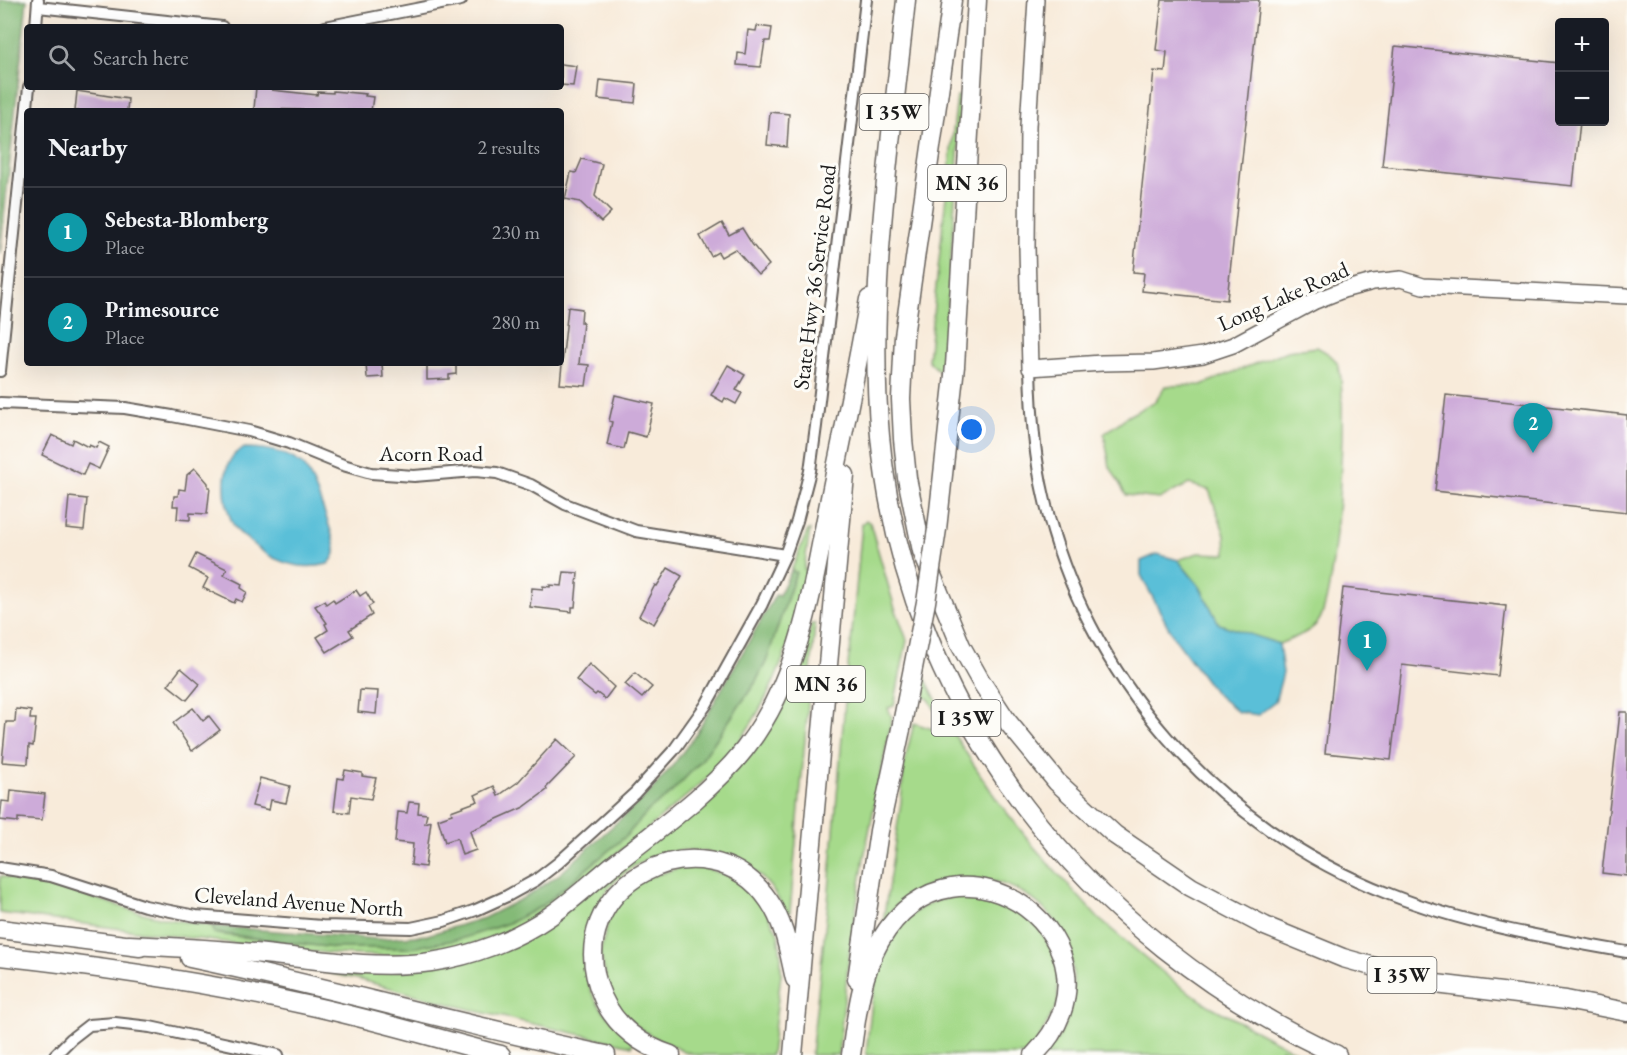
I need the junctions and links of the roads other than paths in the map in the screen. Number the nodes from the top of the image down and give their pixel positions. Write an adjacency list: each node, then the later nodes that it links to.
1 (461, 0): 10 (street)
2 (866, 0): 20 (street, State Hwy 36 Service Road)
3 (906, 0): 14 (highway, I 35W)
4 (952, 0): 27 (highway, I 35W)
5 (977, 0): 30 (highway, MN 36, bridge)
6 (1036, 0): 16 (street)
7 (38, 4): 8 (street); 9 (street)
8 (36, 24)
9 (198, 24)
10 (340, 24)
11 (29, 90): 12 (street)
12 (27, 108)
13 (24, 136): 17 (street)
14 (882, 223): 18 (highway, MN 36); 37 (highway, I 35W)
15 (1627, 296): 16 (street, Long Lake Road)
16 (1030, 368): 24 (street)
17 (0, 371)
18 (856, 375): 23 (highway); 26 (highway, MN 36)
19 (0, 403): 20 (street, Acorn Road)
20 (785, 555): 21 (street, Cleveland Avenue North)
21 (0, 868)
22 (0, 929): 23 (highway)
23 (129, 945): 34 (highway)
24 (1627, 952)
25 (0, 956): 28 (highway)
26 (799, 992): 29 (highway, MN 36); 35 (highway)
27 (1627, 1012)
28 (478, 1051): 33 (highway)
29 (793, 1051)
30 (851, 1054): 36 (highway)
31 (56, 1055): 32 (street)
32 (278, 1055)
33 (501, 1055)
34 (606, 1055)
35 (671, 1055)
36 (1034, 1055)
37 (1337, 1055)

